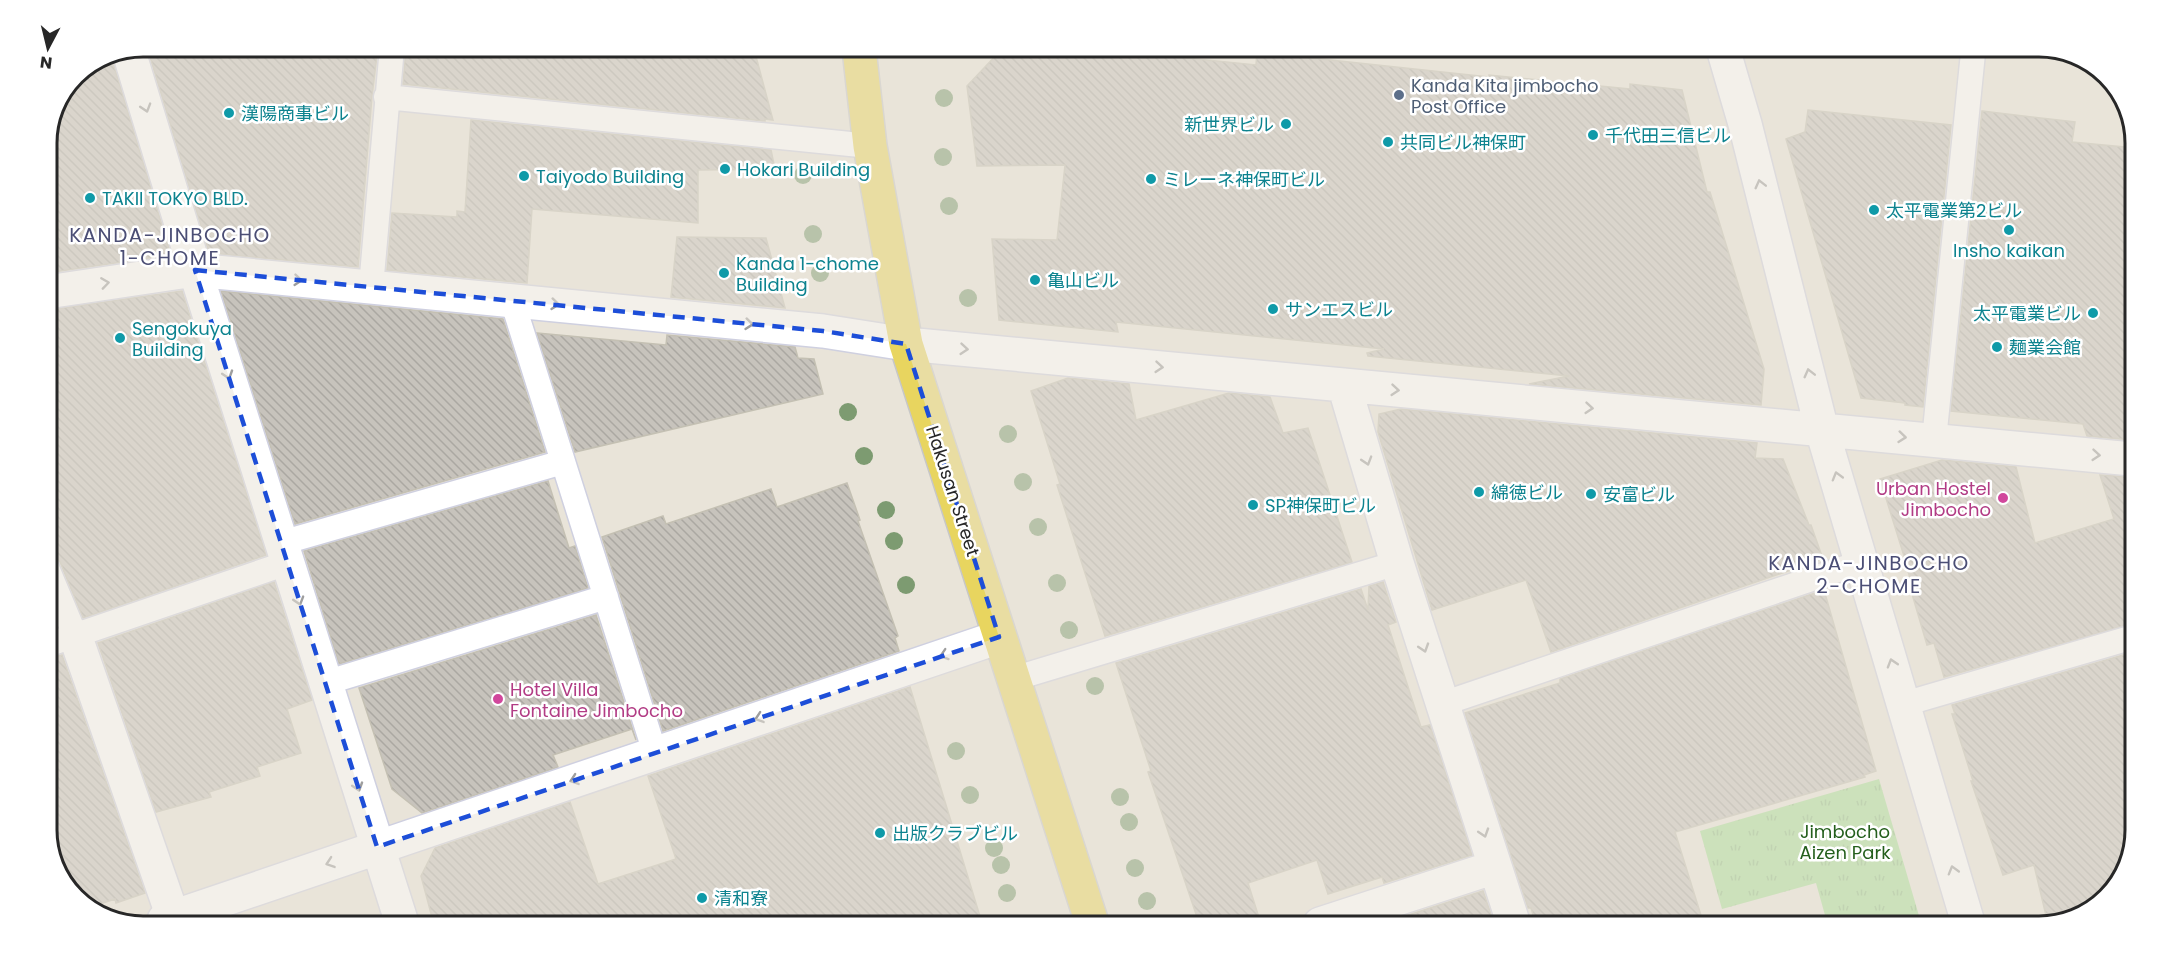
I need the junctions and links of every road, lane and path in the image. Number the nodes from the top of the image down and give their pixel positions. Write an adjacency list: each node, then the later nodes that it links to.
1 (391, 57): 6 (lane)
2 (860, 57): 7 (main road, Hakusan Street)
3 (1725, 57): 14 (street, one-way to 3)
4 (1973, 57): 15 (lane)
5 (131, 58): 8 (street, one-way to 8)
6 (386, 97): 7 (lane); 9 (lane)
7 (870, 146): 12 (main road, Hakusan Street)
8 (195, 270): 9 (street, one-way to 9); 10 (street, one-way to 8); 18 (street, one-way to 18)
9 (371, 287): 11 (street)
10 (57, 291)
11 (512, 300): 12 (street, one-way to 12); 17 (lane)
12 (906, 344): 13 (street, one-way to 13); 23 (main road, Hakusan Street)
13 (1344, 385): 14 (street, one-way to 14); 20 (street, one-way to 20)
14 (1822, 430): 15 (street, one-way to 15); 19 (street, one-way to 14)
15 (1934, 440): 16 (street, one-way to 16)
16 (2125, 458)
17 (563, 462): 18 (lane); 21 (lane)
18 (284, 553): 25 (lane); 27 (street, one-way to 27)
19 (1862, 562): 28 (lane); 29 (street, one-way to 19)
20 (1397, 563): 26 (lane); 28 (street, one-way to 28)
21 (606, 597): 27 (lane); 30 (lane)
22 (57, 619): 25 (lane)
23 (999, 637): 26 (main road, Hakusan Street); 30 (street, one-way to 30)
24 (2125, 639): 29 (lane)
25 (61, 640): 33 (street)
26 (1013, 679): 36 (main road, Hakusan Street)
27 (325, 683): 31 (street, one-way to 31)
28 (1442, 704): 32 (street, one-way to 32)
29 (1904, 704): 39 (street, one-way to 29)
30 (656, 753): 31 (street, one-way to 31)
31 (377, 848): 34 (street, one-way to 34); 35 (street)
32 (1495, 867): 37 (street); 38 (street)
33 (168, 916)
34 (175, 916)
35 (400, 916)
36 (1090, 916)
37 (1365, 916)
38 (1511, 916)
39 (1966, 916)

